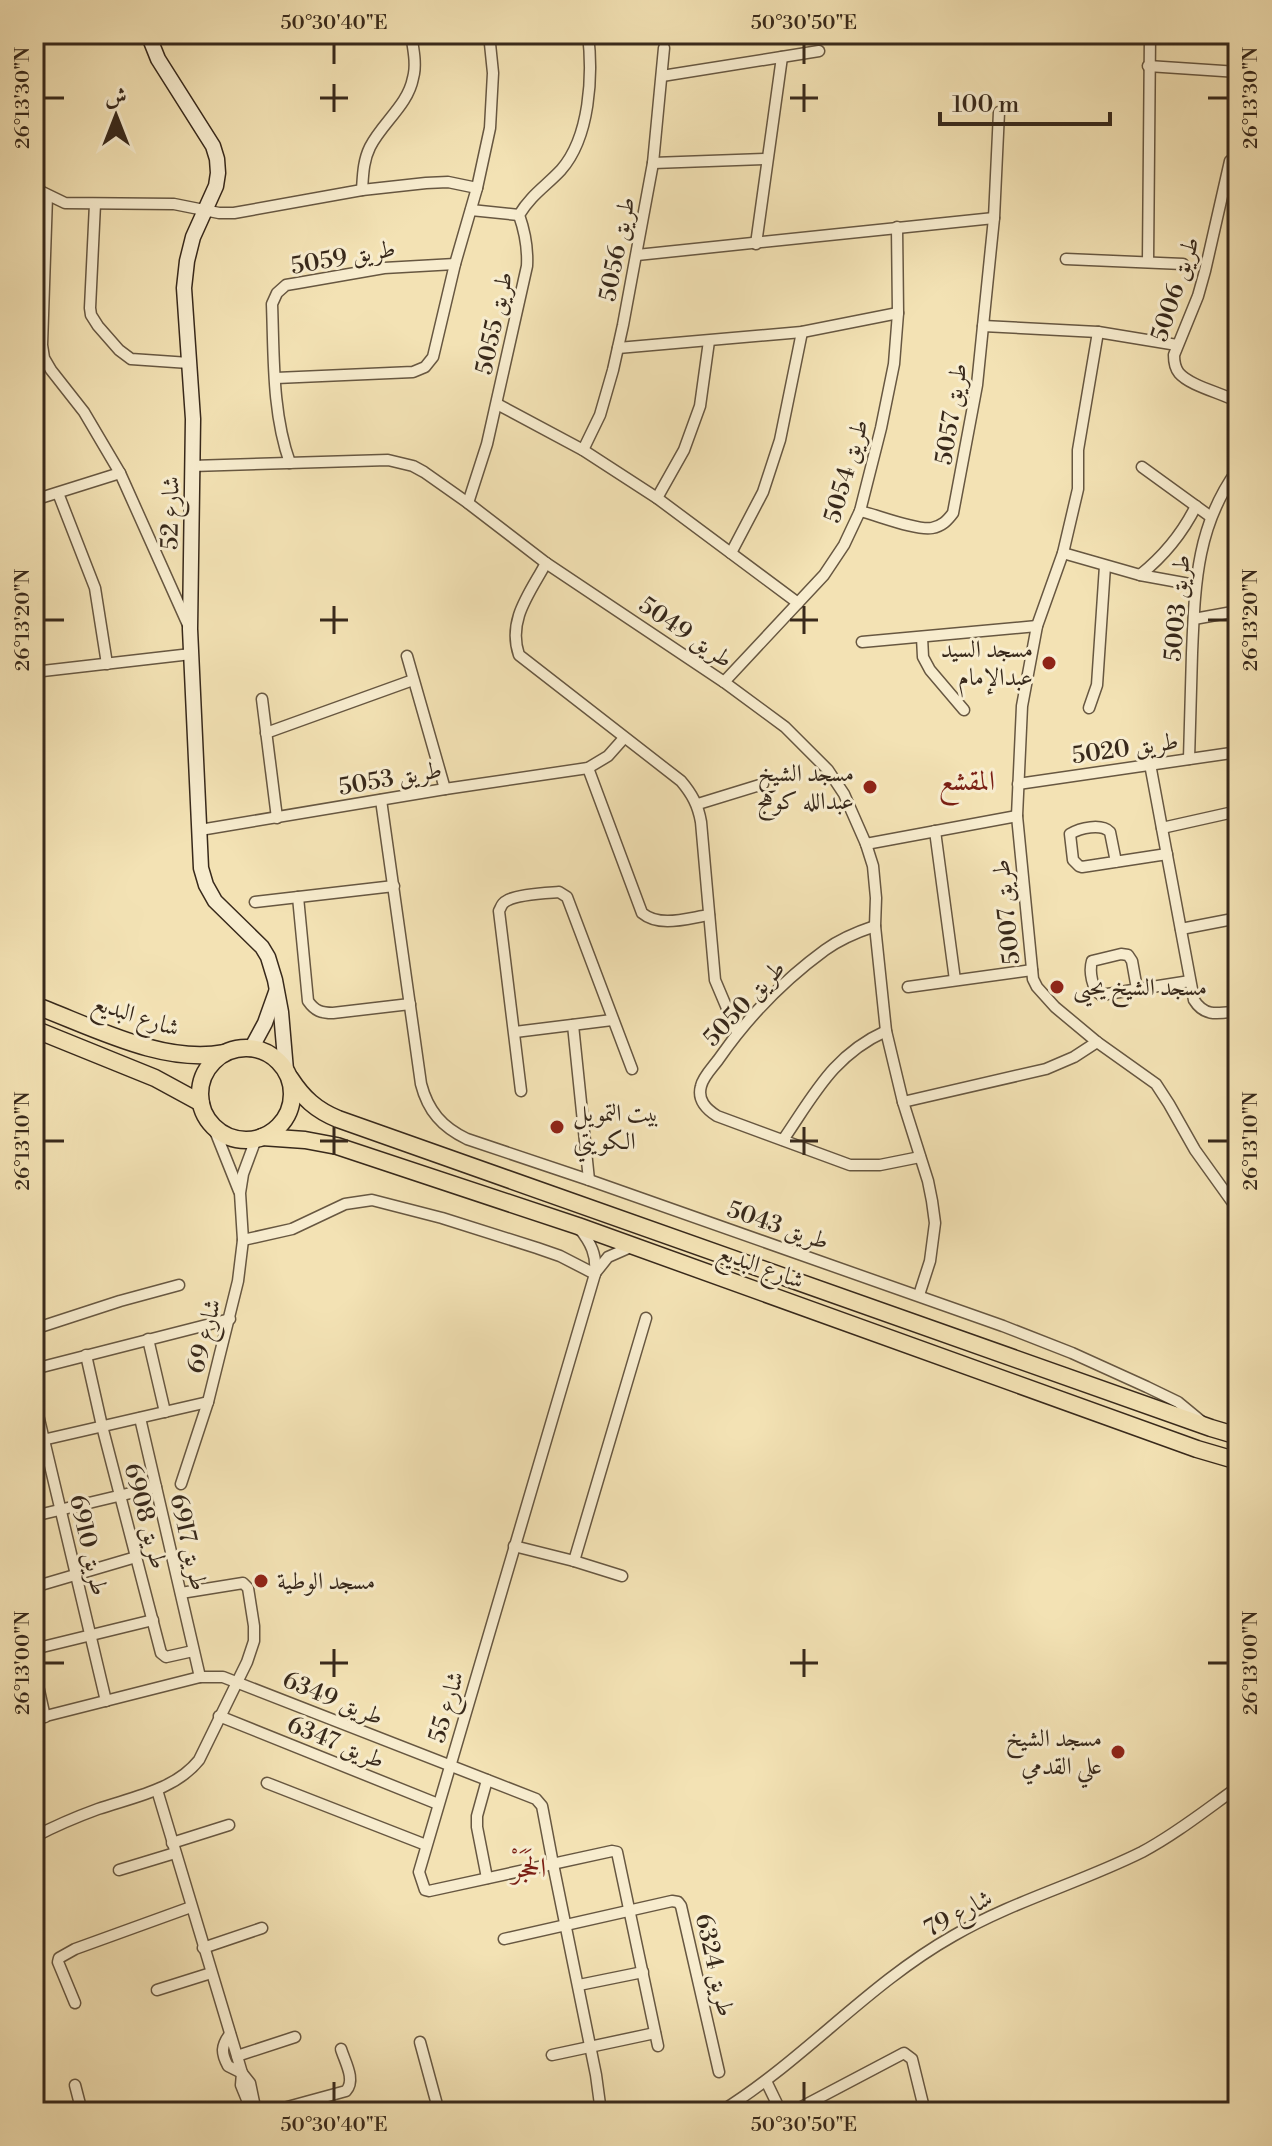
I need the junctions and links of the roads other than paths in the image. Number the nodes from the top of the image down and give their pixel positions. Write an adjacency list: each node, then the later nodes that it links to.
1 (148, 34): 21 (street, شارع 52)
2 (411, 34): 18 (street)
3 (489, 34): 17 (street)
4 (588, 34): 23 (street)
5 (1150, 34): 9 (street)
6 (664, 48): 11 (street, طريق 5056)
7 (819, 51): 8 (street)
8 (782, 57): 11 (street); 14 (street)
9 (1148, 66): 10 (street); 29 (street)
10 (1238, 72)
11 (662, 76): 15 (street, طريق 5056)
12 (999, 112): 24 (street, طريق 5057)
13 (1238, 155): 37 (street, طريق 5006)
14 (766, 159): 15 (street); 26 (street)
15 (653, 163): 27 (street, طريق 5056)
16 (34, 188): 19 (street)
17 (477, 188): 18 (street); 22 (street)
18 (362, 190): 21 (street)
19 (47, 196): 20 (street); 48 (street)
20 (95, 204): 21 (street); 39 (street)
21 (205, 210): 39 (street, شارع 52)
22 (471, 210): 23 (street); 30 (street)
23 (519, 215): 42 (street, طريق 5055)
24 (994, 218): 25 (street); 33 (street, طريق 5057)
25 (897, 227): 26 (street); 32 (street, طريق 5054)
26 (756, 244): 27 (street)
27 (637, 255): 38 (street, طريق 5056)
28 (1066, 259): 29 (street)
29 (1148, 262): 31 (street)
30 (455, 264): 40 (street); 40 (street, طريق 5059)
31 (1183, 264)
32 (898, 313): 34 (street); 54 (street, طريق 5054)
33 (983, 326): 35 (street); 54 (street, طريق 5057)
34 (802, 332): 36 (street); 56 (street)
35 (1098, 332): 37 (street); 57 (street, طريق 5007)
36 (709, 341): 38 (street); 50 (street)
37 (1177, 345): 41 (street, طريق 5006)
38 (618, 348): 43 (street, طريق 5056)
39 (189, 363): 45 (street, شارع 52)
40 (276, 378): 44 (street, طريق 5059)
41 (1238, 402)
42 (497, 404): 43 (street, طريق 5055); 52 (street, طريق 5055)
43 (583, 450): 50 (street, طريق 5055)
44 (290, 463): 45 (street, طريق 5049); 52 (street, طريق 5049)
45 (192, 466): 66 (street, شارع 52)
46 (1142, 467): 53 (street)
47 (1238, 469): 55 (street, طريق 5003)
48 (120, 473): 49 (street); 66 (street)
49 (58, 493): 51 (street); 72 (street)
50 (657, 498): 56 (street, طريق 5055)
51 (34, 500)
52 (468, 503): 58 (street, طريق 5049)
53 (1196, 506): 55 (street); 60 (street)
54 (860, 511): 62 (street, طريق 5054)
55 (1211, 517): 61 (street, طريق 5003)
56 (731, 553): 62 (street, طريق 5055)
57 (1063, 553): 59 (street); 65 (street, طريق 5007)
58 (546, 563): 75 (street, طريق 5049); 80 (street)
59 (1105, 566): 60 (street); 77 (street)
60 (1140, 575): 61 (street)
61 (1195, 585): 64 (street, طريق 5003)
62 (798, 603): 75 (street, طريق 5054)
63 (1236, 612): 64 (street); 71 (street)
64 (1194, 619): 82 (street, طريق 5003)
65 (1037, 626): 67 (street); 86 (street, طريق 5007)
66 (190, 629): 69 (street, شارع 52)
67 (922, 637): 68 (street); 78 (street)
68 (862, 642)
69 (191, 654): 72 (street); 94 (street, شارع 52)
70 (407, 656): 74 (street)
71 (1238, 661)
72 (107, 664): 73 (street)
73 (34, 672)
74 (413, 680): 79 (street); 87 (street)
75 (724, 682): 96 (street, طريق 5049)
76 (262, 699): 79 (street)
77 (1089, 708)
78 (964, 710)
79 (266, 733): 92 (street)
80 (624, 738): 84 (street, طريق 5053); 89 (street)
81 (1238, 752): 82 (street, طريق 5020)
82 (1189, 759): 83 (street, طريق 5020)
83 (1150, 764): 86 (street, طريق 5020); 93 (street)
84 (588, 768): 87 (street, طريق 5053); 102 (street)
85 (763, 784): 89 (street)
86 (1018, 784): 91 (street, طريق 5007)
87 (445, 789): 88 (street, طريق 5053)
88 (381, 800): 92 (street, طريق 5053); 99 (street, طريق 5043)
89 (698, 804): 102 (street)
90 (1238, 811): 93 (street)
91 (1017, 816): 95 (street); 106 (street, طريق 5007)
92 (277, 818): 94 (street, طريق 5053)
93 (1162, 828): 97 (street)
94 (200, 830): 111 (street, شارع 52)
95 (935, 831): 96 (street); 107 (street)
96 (866, 844): 104 (street, طريق 5049)
97 (1167, 854): 98 (street); 105 (street)
98 (1116, 862): 98 (street)
99 (394, 886): 100 (street); 112 (street, طريق 5043)
100 (298, 897): 101 (street); 112 (street)
101 (255, 902)
102 (709, 915): 120 (street)
103 (1238, 918): 105 (street)
104 (875, 926): 118 (street, طريق 5049); 120 (street, طريق 5050)
105 (1181, 929): 108 (street)
106 (1032, 970): 107 (street); 121 (street, طريق 5007)
107 (955, 980): 109 (street)
108 (1190, 981): 110 (street); 114 (street)
109 (908, 987)
110 (1137, 989): 110 (street)
111 (276, 992): 122 (street); 125 (street, شارع 52)
112 (410, 1004): 133 (street, طريق 5043)
113 (34, 1005): 123 (main road, شارع البديع)
114 (1238, 1011)
115 (612, 1020): 116 (street); 119 (street); 124 (street)
116 (573, 1025): 119 (street); 133 (street)
117 (34, 1029): 128 (main road, شارع البديع)
118 (886, 1031): 127 (street, طريق 5049); 131 (street)
119 (515, 1032): 126 (street)
120 (737, 1032): 131 (street, طريق 5050)
121 (1097, 1042): 127 (street); 135 (street, طريق 5007)
122 (251, 1049): 123 (main road); 125 (main road)
123 (226, 1053): 128 (main road)
124 (632, 1069)
125 (288, 1074): 130 (main road); 153 (main road, شارع البديع)
126 (521, 1091)
127 (903, 1102): 132 (street, طريق 5049)
128 (201, 1103): 129 (main road)
129 (213, 1126): 130 (main road); 134 (street, شارع 69)
130 (259, 1138): 134 (street, شارع 69); 136 (main road, شارع البديع)
131 (783, 1140): 132 (street, طريق 5050)
132 (920, 1157): 141 (street, طريق 5049)
133 (589, 1180): 141 (street, طريق 5043)
134 (240, 1193): 137 (street, شارع 69)
135 (1238, 1210)
136 (578, 1226): 138 (main road, شارع البديع); 139 (street)
137 (243, 1240): 139 (street); 143 (street, شارع 69)
138 (633, 1246): 139 (street); 156 (main road, شارع البديع)
139 (595, 1274): 162 (street, شارع 55)
140 (179, 1285): 144 (street)
141 (919, 1295): 153 (street, طريق 5043)
142 (646, 1318): 164 (street)
143 (230, 1319): 145 (street); 149 (street, شارع 69)
144 (34, 1329)
145 (148, 1339): 146 (street); 150 (street)
146 (86, 1355): 147 (street); 152 (street, طريق 6908)
147 (34, 1369)
148 (34, 1398): 155 (street, طريق 6910)
149 (208, 1402): 150 (street); 157 (street, شارع 69)
150 (165, 1412): 151 (street)
151 (140, 1418): 152 (street); 158 (street, طريق 6917)
152 (102, 1426): 155 (street); 159 (street, طريق 6908)
153 (1211, 1428): 154 (main road, شارع البديع)
154 (1238, 1436)
155 (39, 1441): 160 (street, طريق 6910)
156 (1238, 1461)
157 (181, 1484)
158 (156, 1487): 159 (street); 168 (street, طريق 6917)
159 (120, 1495): 160 (street); 163 (street, طريق 6908)
160 (60, 1510): 161 (street); 165 (street, طريق 6910)
161 (34, 1516)
162 (514, 1546): 164 (street); 179 (street, شارع 55)
163 (136, 1557): 165 (street); 169 (street, طريق 6908)
164 (574, 1561): 166 (street)
165 (75, 1575): 167 (street); 170 (street, طريق 6910)
166 (622, 1576)
167 (34, 1587)
168 (181, 1593): 172 (street, طريق 6917); 175 (street)
169 (153, 1620): 170 (street); 172 (street, طريق 6908)
170 (89, 1636): 171 (street); 176 (street, طريق 6910)
171 (34, 1649)
172 (193, 1651): 174 (street, طريق 6917)
173 (34, 1668): 178 (street)
174 (200, 1677): 175 (street, طريق 6349); 176 (street)
175 (237, 1682): 177 (street); 179 (street, طريق 6349)
176 (106, 1701): 178 (street)
177 (219, 1716): 183 (street); 184 (street, طريق 6347)
178 (40, 1718)
179 (450, 1766): 180 (street, شارع 55); 184 (street)
180 (487, 1780): 189 (street, شارع 55); 191 (street)
181 (267, 1783): 187 (street)
182 (1238, 1787): 214 (street, شارع 79)
183 (157, 1790): 186 (street); 188 (street)
184 (438, 1804): 187 (street)
185 (229, 1825): 188 (street)
186 (34, 1837)
187 (426, 1845): 191 (street)
188 (174, 1848): 190 (street); 192 (street)
189 (553, 1864): 191 (street); 193 (street); 194 (street, شارع 55)
190 (119, 1870)
191 (487, 1878)
192 (191, 1907): 197 (street); 202 (street)
193 (630, 1910): 194 (street, طريق 6324); 198 (street); 212 (street, طريق 6324)
194 (566, 1925): 196 (street, طريق 6324); 200 (street, شارع 55)
195 (262, 1928): 197 (street)
196 (504, 1939)
197 (203, 1948): 199 (street)
198 (643, 1972): 200 (street); 203 (street)
199 (211, 1973): 201 (street); 204 (street)
200 (579, 1985): 208 (street, شارع 55)
201 (157, 1990)
202 (75, 2003)
203 (655, 2033): 207 (street); 208 (street)
204 (230, 2034): 211 (street); 213 (street)
205 (295, 2037): 211 (street)
206 (420, 2042): 219 (street)
207 (658, 2046)
208 (591, 2047): 210 (street); 220 (street, شارع 55)
209 (341, 2049): 218 (street)
210 (552, 2055)
211 (237, 2056): 213 (street)
212 (719, 2072)
213 (242, 2073): 217 (street)
214 (766, 2081): 221 (street, شارع 79); 222 (street)
215 (75, 2085): 216 (street)
216 (82, 2112)
217 (254, 2112)
218 (269, 2112)
219 (439, 2112)
220 (599, 2112)
221 (720, 2112)
222 (781, 2112)
223 (792, 2112): 224 (street)
224 (925, 2112)

